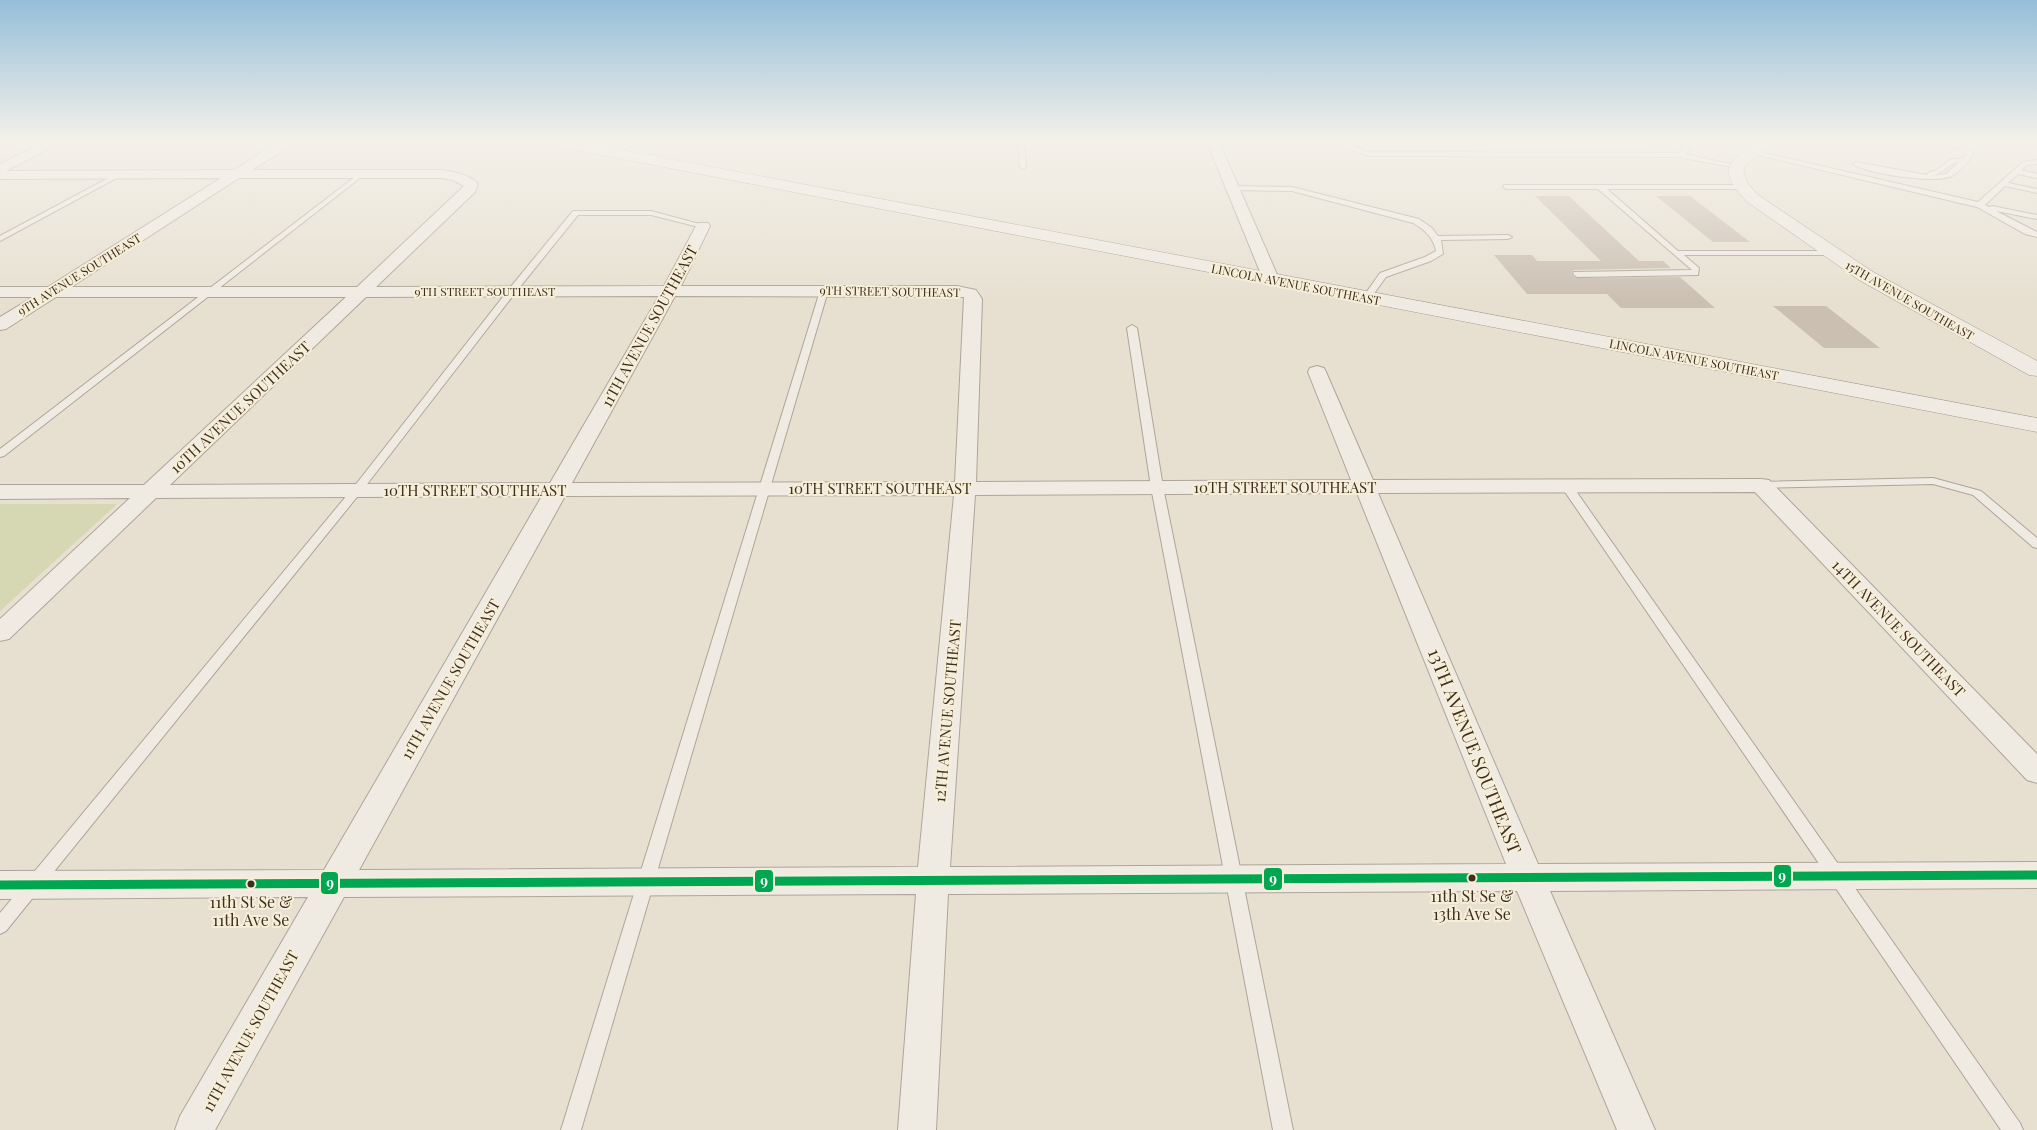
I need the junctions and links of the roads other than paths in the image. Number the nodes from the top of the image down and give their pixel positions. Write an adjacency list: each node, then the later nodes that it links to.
1 (82, 195): 18 (lane)
2 (203, 195): 29 (street, 9TH AVENUE SOUTHEAST)
3 (335, 195): 23 (lane)
4 (464, 195): 24 (street, 10TH AVENUE SOUTHEAST)
5 (830, 195): 22 (street, LINCOLN AVENUE SOUTHEAST)
6 (1235, 195): 22 (street)
7 (1314, 195): 17 (lane)
8 (1609, 195): 19 (lane)
9 (1748, 195): 20 (street, 15TH AVENUE SOUTHEAST)
10 (1941, 195): 12 (lane)
11 (1991, 195): 12 (lane)
12 (1980, 205): 13 (lane); 15 (lane)
13 (2037, 218)
14 (703, 226): 25 (lane); 26 (street, 11TH AVENUE SOUTHEAST)
15 (2037, 235)
16 (1508, 237): 17 (lane)
17 (1437, 238): 31 (lane)
18 (0, 240)
19 (1678, 253): 20 (lane); 21 (lane)
20 (1831, 253): 34 (street, 15TH AVENUE SOUTHEAST)
21 (1577, 274)
22 (1271, 279): 31 (street, LINCOLN AVENUE SOUTHEAST)
23 (212, 290): 24 (street, 9TH STREET SOUTHEAST); 29 (street, 9TH STREET SOUTHEAST); 37 (lane)
24 (362, 291): 25 (street, 9TH STREET SOUTHEAST); 46 (street, 10TH AVENUE SOUTHEAST)
25 (512, 291): 26 (street, 9TH STREET SOUTHEAST); 45 (lane)
26 (670, 291): 27 (street, 9TH STREET SOUTHEAST); 43 (street, 11TH AVENUE SOUTHEAST)
27 (824, 291): 30 (street, 9TH STREET SOUTHEAST); 44 (lane)
28 (0, 292): 29 (street, 9TH STREET SOUTHEAST)
29 (50, 292): 32 (street, 9TH AVENUE SOUTHEAST)
30 (970, 293): 42 (street, 12TH AVENUE SOUTHEAST)
31 (1367, 297): 36 (street, LINCOLN AVENUE SOUTHEAST)
32 (0, 325)
33 (1132, 328): 41 (lane)
34 (2037, 370)
35 (1317, 372): 39 (street, 13TH AVENUE SOUTHEAST)
36 (2037, 425)
37 (0, 454)
38 (1761, 485): 40 (street, 10TH STREET SOUTHEAST); 48 (lane); 50 (street, 14TH AVENUE SOUTHEAST)
39 (1366, 486): 40 (street, 10TH STREET SOUTHEAST); 41 (street, 10TH STREET SOUTHEAST); 53 (street, 13TH AVENUE SOUTHEAST)
40 (1567, 486): 52 (lane)
41 (1157, 487): 42 (street, 10TH STREET SOUTHEAST); 54 (lane)
42 (965, 488): 44 (street, 10TH STREET SOUTHEAST); 55 (street, 12TH AVENUE SOUTHEAST)
43 (558, 489): 44 (street, 10TH STREET SOUTHEAST); 45 (street, 10TH STREET SOUTHEAST); 57 (street, 11TH AVENUE SOUTHEAST)
44 (764, 489): 56 (lane)
45 (356, 490): 46 (street, 10TH STREET SOUTHEAST); 59 (lane)
46 (151, 491): 47 (street, 10TH STREET SOUTHEAST); 49 (street, 10TH AVENUE SOUTHEAST)
47 (0, 492)
48 (2037, 544)
49 (0, 633)
50 (2037, 772)
51 (2037, 875): 52 (street)
52 (1839, 876): 53 (street); 66 (lane)
53 (1528, 878): 54 (street); 65 (street, 13TH AVENUE SOUTHEAST)
54 (1234, 879): 55 (street); 64 (lane)
55 (933, 881): 56 (street); 63 (street, 12TH AVENUE SOUTHEAST)
56 (646, 882): 57 (street); 62 (lane)
57 (333, 884): 59 (street); 61 (street, 11TH AVENUE SOUTHEAST)
58 (0, 885): 59 (street)
59 (33, 885): 60 (lane)
60 (0, 926)
61 (194, 1130)
62 (571, 1130)
63 (917, 1130)
64 (1283, 1130)
65 (1636, 1130)
66 (2012, 1130)

